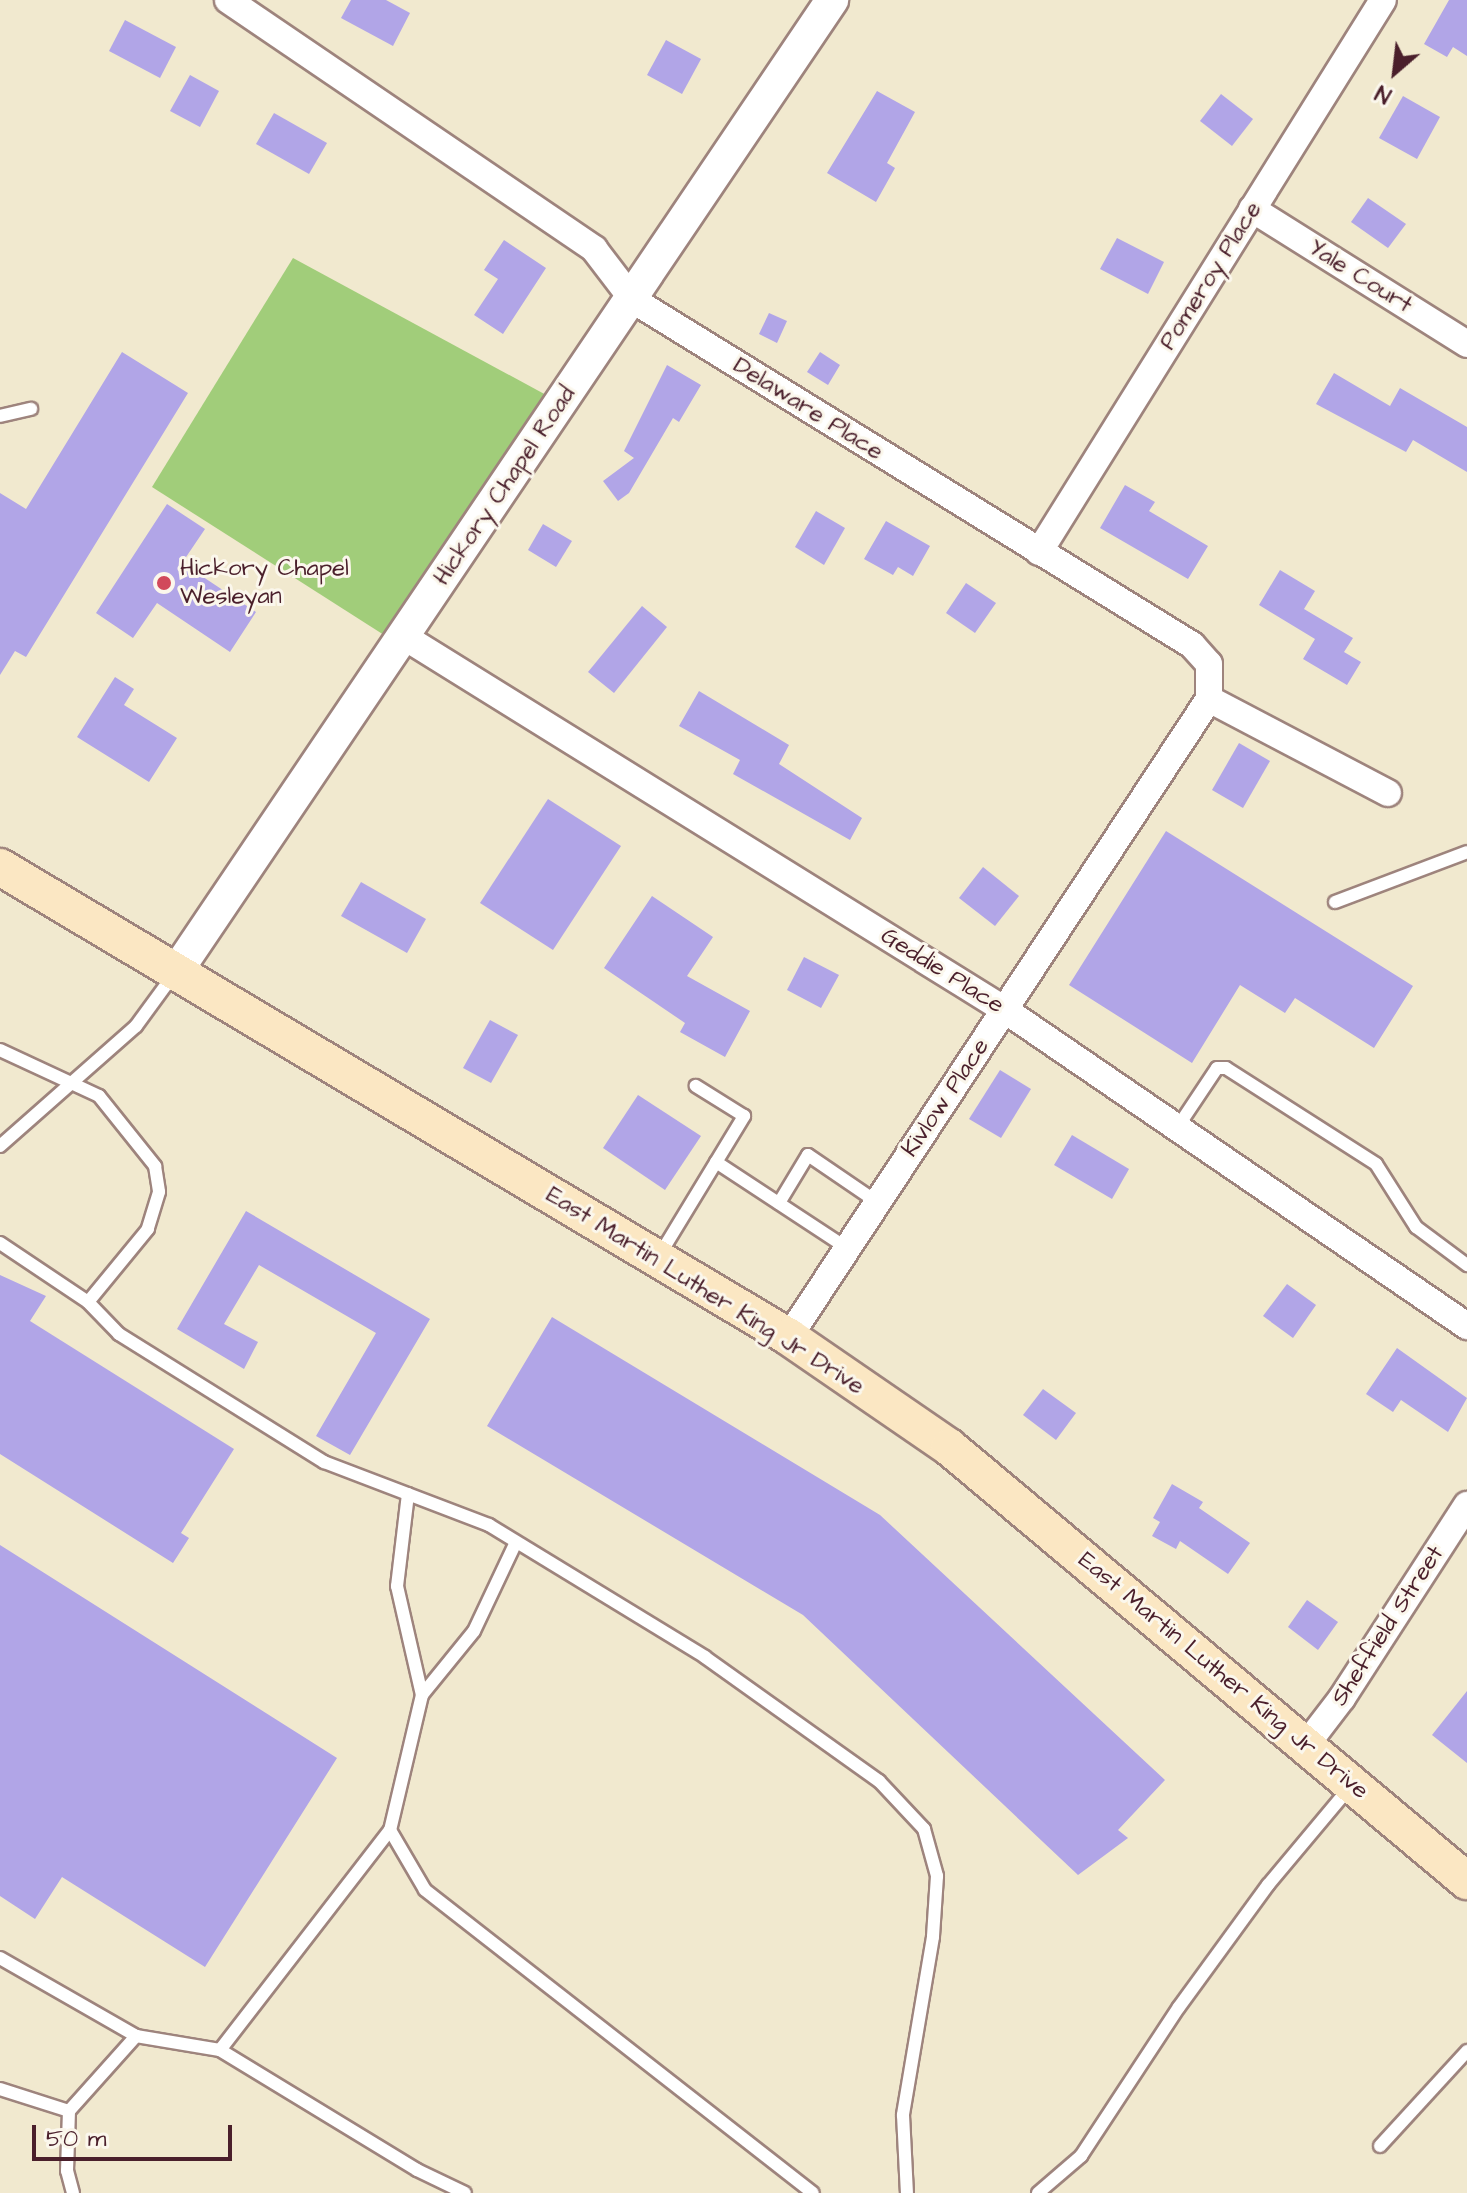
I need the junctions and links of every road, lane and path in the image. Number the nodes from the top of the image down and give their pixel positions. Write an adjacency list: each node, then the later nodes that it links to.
1 (228, 0): 5 (street, Delaware Place)
2 (832, 0): 5 (street, Hickory Chapel Road)
3 (1383, 0): 4 (street, Pomeroy Place)
4 (1252, 209): 6 (street, Yale Court); 9 (street, Pomeroy Place)
5 (633, 300): 9 (street, Delaware Place); 10 (street, Hickory Chapel Road)
6 (1467, 344)
7 (31, 409): 8 (lane)
8 (0, 416)
9 (1039, 552): 11 (street, Delaware Place)
10 (403, 636): 16 (street, Hickory Chapel Road); 17 (street, Geddie Place)
11 (1209, 699): 12 (street); 17 (street, Kivlow Place)
12 (1388, 793)
13 (1467, 852): 15 (lane)
14 (0, 867): 16 (main road, East Martin Luther King Jr Drive)
15 (1335, 902)
16 (176, 972): 19 (lane); 28 (main road, East Martin Luther King Jr Drive)
17 (1005, 1010): 21 (street, Geddie Place); 24 (street, Kivlow Place)
18 (0, 1050): 19 (lane)
19 (74, 1080): 22 (lane); 30 (lane)
20 (696, 1086): 23 (lane)
21 (1177, 1128): 29 (lane); 31 (street, Geddie Place)
22 (0, 1146)
23 (716, 1162): 25 (lane); 28 (lane)
24 (877, 1202): 25 (lane); 27 (street, Kivlow Place)
25 (779, 1203): 27 (lane)
26 (0, 1243): 30 (lane)
27 (847, 1248): 32 (street, Kivlow Place)
28 (657, 1259): 32 (main road, East Martin Luther King Jr Drive)
29 (1467, 1265)
30 (88, 1302): 33 (lane)
31 (1467, 1326)
32 (789, 1337): 37 (main road, East Martin Luther King Jr Drive)
33 (408, 1494): 35 (lane); 36 (lane)
34 (1467, 1505): 37 (street, Sheffield Street)
35 (516, 1542): 36 (lane); 51 (lane)
36 (422, 1695): 39 (lane)
37 (1306, 1745): 38 (main road, East Martin Luther King Jr Drive)
38 (1352, 1784): 40 (main road, East Martin Luther King Jr Drive); 52 (lane)
39 (390, 1830): 43 (lane); 50 (lane)
40 (1467, 1881)
41 (0, 1958): 42 (lane)
42 (136, 2036): 43 (lane); 46 (lane)
43 (220, 2050): 49 (lane)
44 (1467, 2051): 47 (lane)
45 (0, 2089): 46 (lane)
46 (69, 2111): 48 (lane)
47 (1380, 2146)
48 (73, 2193)
49 (465, 2193)
50 (813, 2193)
51 (907, 2193)
52 (1038, 2193)

